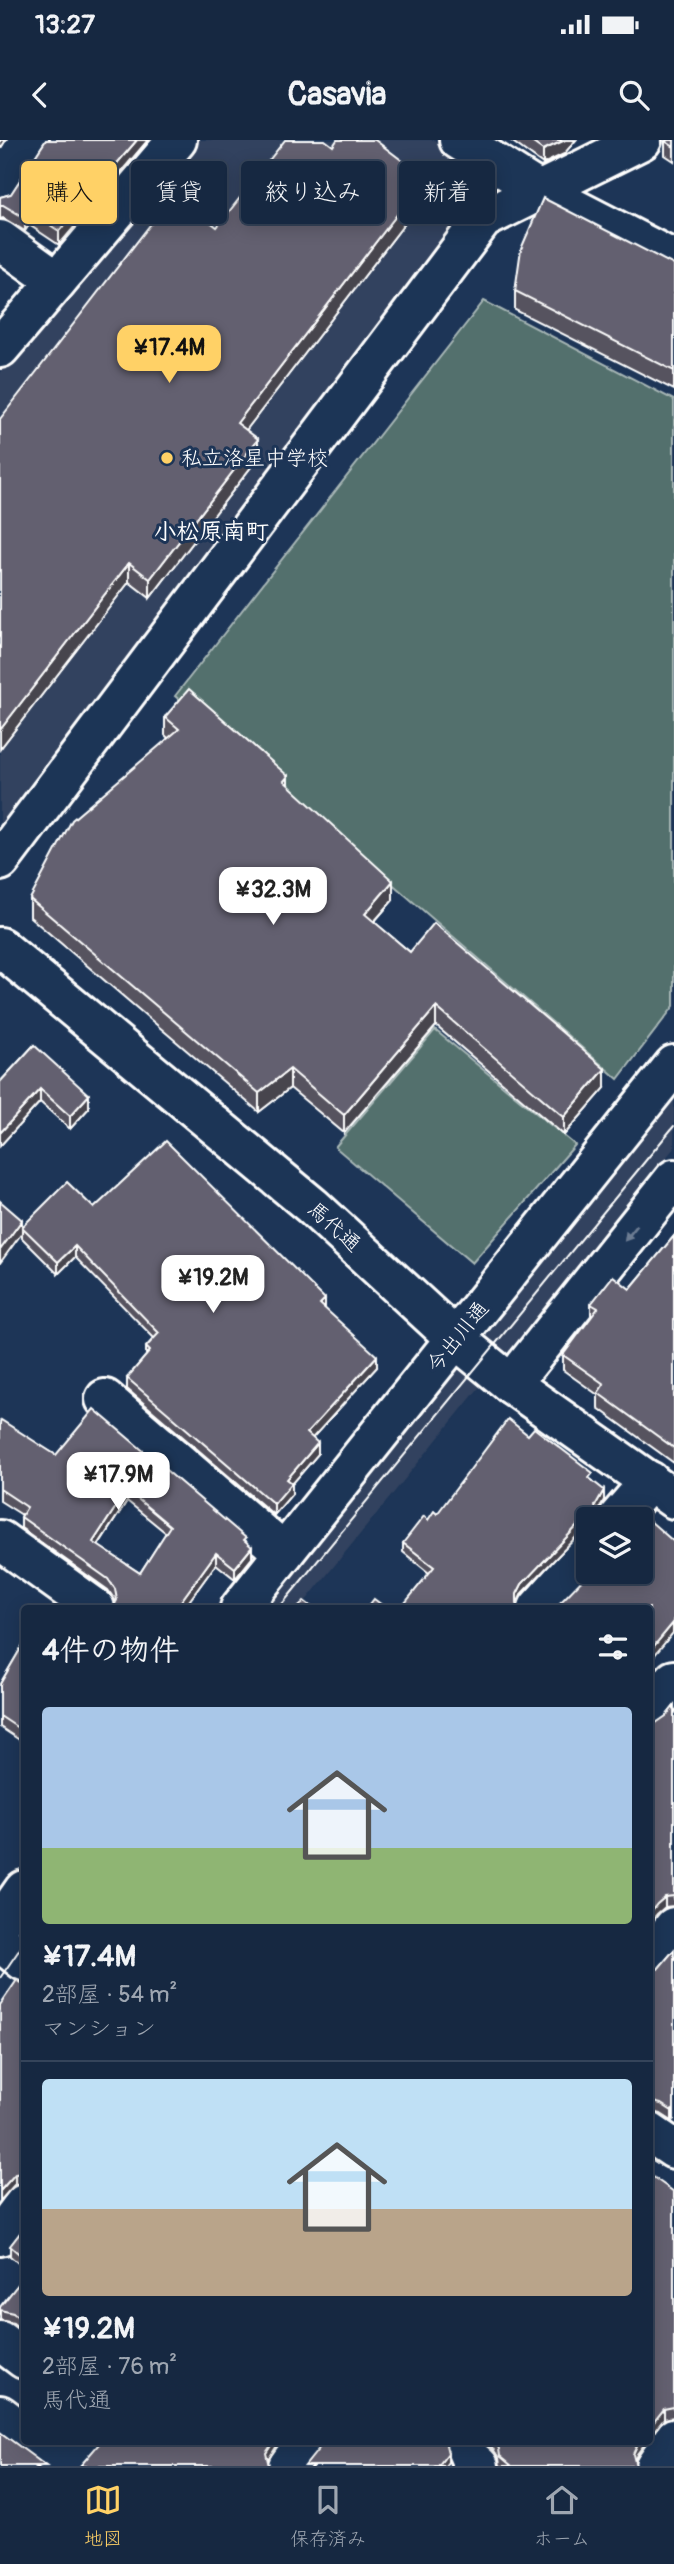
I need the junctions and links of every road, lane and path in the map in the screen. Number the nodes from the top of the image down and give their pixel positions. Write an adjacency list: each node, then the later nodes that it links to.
1 (29, 140): 5 (street)
2 (177, 140): 9 (street)
3 (459, 140): 6 (street)
4 (642, 140): 6 (street)
5 (0, 189)
6 (538, 190): 8 (street); 11 (street)
7 (0, 240): 9 (street)
8 (674, 260)
9 (57, 281): 10 (street)
10 (0, 348)
11 (0, 861)
12 (0, 947): 15 (street, 馬代通)
13 (674, 1065): 15 (street, 今出川通)
14 (674, 1179): 16 (street, one-way to 16)
15 (457, 1340): 16 (street, 馬代通); 21 (street, 今出川通)
16 (510, 1384): 18 (street, 馬代通)
17 (105, 1399): 21 (street)
18 (662, 1490): 19 (street)
19 (636, 1507)
20 (0, 1540): 23 (street)
21 (284, 1553): 24 (street, 今出川通)
22 (576, 1565): 25 (street)
23 (91, 1605)
24 (242, 1605)
25 (541, 1605)
26 (674, 1680): 27 (street)
27 (653, 1707)
28 (21, 1894): 29 (street)
29 (0, 1924)
30 (674, 1927): 32 (street)
31 (0, 1942): 33 (street)
32 (653, 1954)
33 (21, 1959)
34 (653, 2135): 35 (street)
35 (674, 2149)
36 (21, 2208): 37 (street)
37 (0, 2236)
38 (0, 2341): 39 (street)
39 (21, 2357)
40 (0, 2414): 41 (street)
41 (21, 2431)
42 (41, 2445): 43 (street)
43 (79, 2445)
44 (303, 2445): 46 (street)
45 (465, 2445): 47 (street)
46 (288, 2466)
47 (479, 2466)

